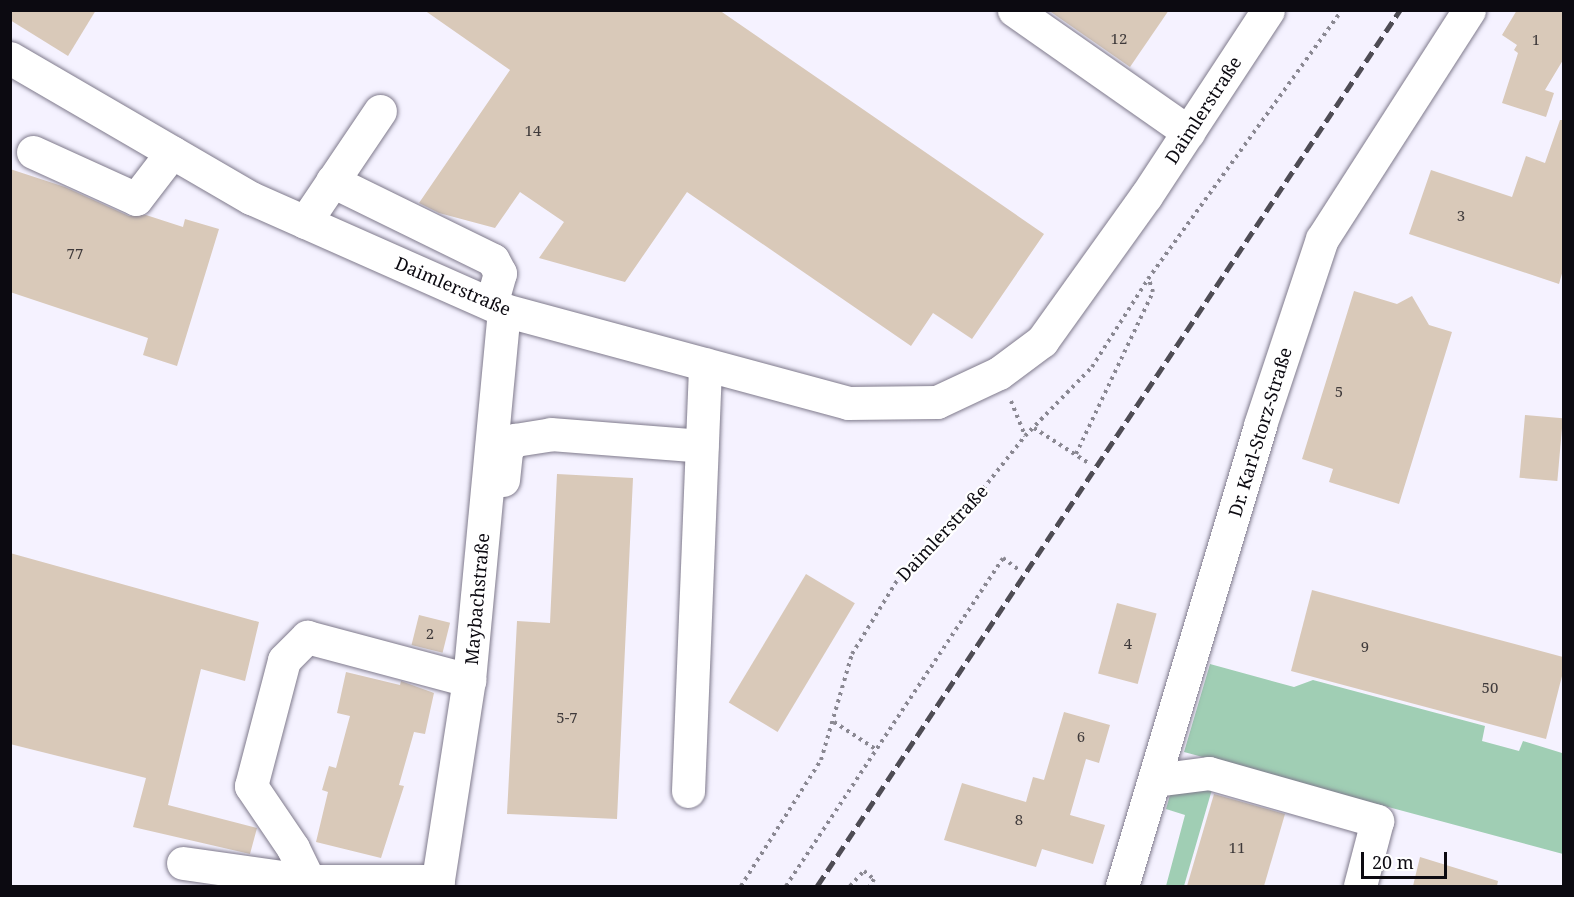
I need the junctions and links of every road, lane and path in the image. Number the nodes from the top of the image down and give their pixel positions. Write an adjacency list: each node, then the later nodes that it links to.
1 (1014, 10): 7 (street)
2 (1268, 10): 7 (street, Daimlerstraße)
3 (1342, 10): 12 (path, Daimlerstraße)
4 (1469, 10): 27 (street, Dr. Karl-Storz-Straße)
5 (10, 58): 9 (street, Daimlerstraße)
6 (380, 111): 10 (street)
7 (1188, 132): 15 (street, Daimlerstraße)
8 (33, 152): 9 (street)
9 (172, 152): 11 (street, Daimlerstraße)
10 (332, 181): 11 (street); 13 (street, Maybachstraße)
11 (305, 222): 13 (street, Daimlerstraße)
12 (1149, 279): 16 (path, Daimlerstraße); 19 (path)
13 (497, 307): 14 (street, Daimlerstraße); 24 (street, Maybachstraße)
14 (705, 363): 15 (street, Daimlerstraße); 18 (street)
15 (999, 373): 17 (path)
16 (1034, 428): 17 (path, Daimlerstraße); 19 (path)
17 (1025, 436): 20 (path, Daimlerstraße)
18 (702, 446): 24 (street); 28 (street)
19 (1076, 454): 22 (path)
20 (1009, 456): 21 (path); 25 (path, Daimlerstraße)
21 (1015, 461)
22 (1090, 464)
23 (1020, 571): 26 (path)
24 (481, 678): 30 (street); 31 (street, Maybachstraße)
25 (834, 722): 26 (path); 32 (path, Daimlerstraße)
26 (878, 750): 33 (path)
27 (1155, 780): 36 (street, Dr. Karl-Storz-Straße); 37 (street)
28 (688, 791)
29 (183, 863): 30 (street)
30 (309, 881): 31 (street)
31 (438, 884)
32 (741, 886)
33 (786, 886)
34 (850, 886): 35 (path)
35 (870, 886)
36 (1122, 886)
37 (1360, 886)

